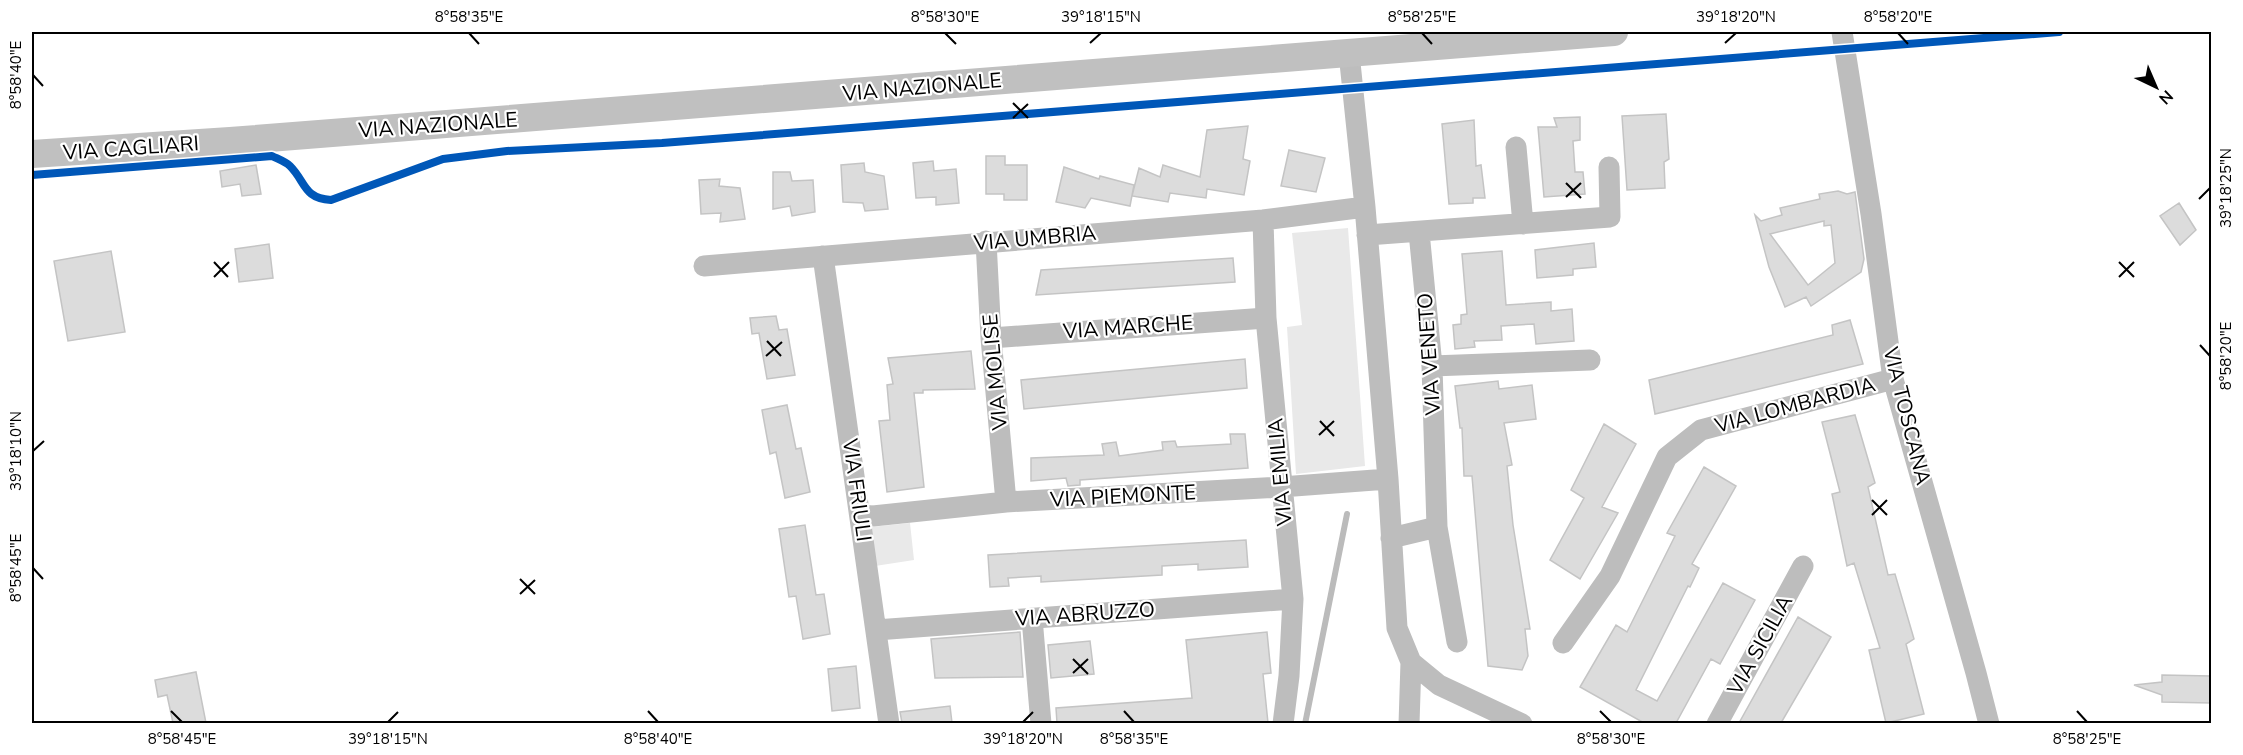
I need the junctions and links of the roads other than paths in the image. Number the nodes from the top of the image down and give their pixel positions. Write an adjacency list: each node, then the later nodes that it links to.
1 (1614, 32): 3 (main road, VIA NAZIONALE)
2 (1842, 32): 20 (street, VIA TOSCANA)
3 (1349, 53): 4 (main road, VIA NAZIONALE); 8 (street)
4 (230, 141): 6 (main road, VIA CAGLIARI)
5 (1516, 147): 10 (street)
6 (32, 154)
7 (1609, 167): 10 (street)
8 (1365, 207): 9 (street, VIA UMBRIA); 12 (street)
9 (1263, 220): 13 (street, VIA UMBRIA); 16 (street, VIA EMILIA)
10 (1523, 224): 11 (street)
11 (1419, 232): 12 (street); 19 (street, VIA VENETO)
12 (1367, 235): 21 (street)
13 (986, 241): 14 (street, VIA UMBRIA); 17 (street, VIA MOLISE)
14 (823, 256): 15 (street, VIA UMBRIA); 24 (street, VIA FRIULI)
15 (704, 266)
16 (1266, 318): 17 (street, VIA MARCHE); 22 (street, VIA EMILIA)
17 (991, 338): 23 (street, VIA MOLISE)
18 (1590, 360): 19 (street)
19 (1432, 366): 25 (street, VIA VENETO)
20 (1893, 379): 32 (street, VIA LOMBARDIA); 40 (street, VIA TOSCANA)
21 (1388, 479): 22 (street, VIA PIEMONTE); 26 (street)
22 (1281, 487): 23 (street, VIA PIEMONTE); 28 (street, VIA EMILIA)
23 (1006, 502): 24 (street, VIA PIEMONTE)
24 (860, 514): 30 (street, VIA FRIULI)
25 (1437, 527): 26 (street); 31 (street, VIA VENETO)
26 (1391, 538): 33 (street)
27 (1803, 566): 39 (street, VIA SICILIA)
28 (1293, 598): 29 (street, VIA ABRUZZO); 36 (street, VIA EMILIA)
29 (1032, 618): 30 (street, VIA ABRUZZO); 35 (street)
30 (876, 630): 34 (street, VIA FRIULI)
31 (1457, 642)
32 (1563, 643)
33 (1411, 662): 37 (street); 38 (street)
34 (889, 723)
35 (1041, 723)
36 (1283, 723)
37 (1409, 723)
38 (1522, 723)
39 (1717, 723)
40 (1989, 723)

